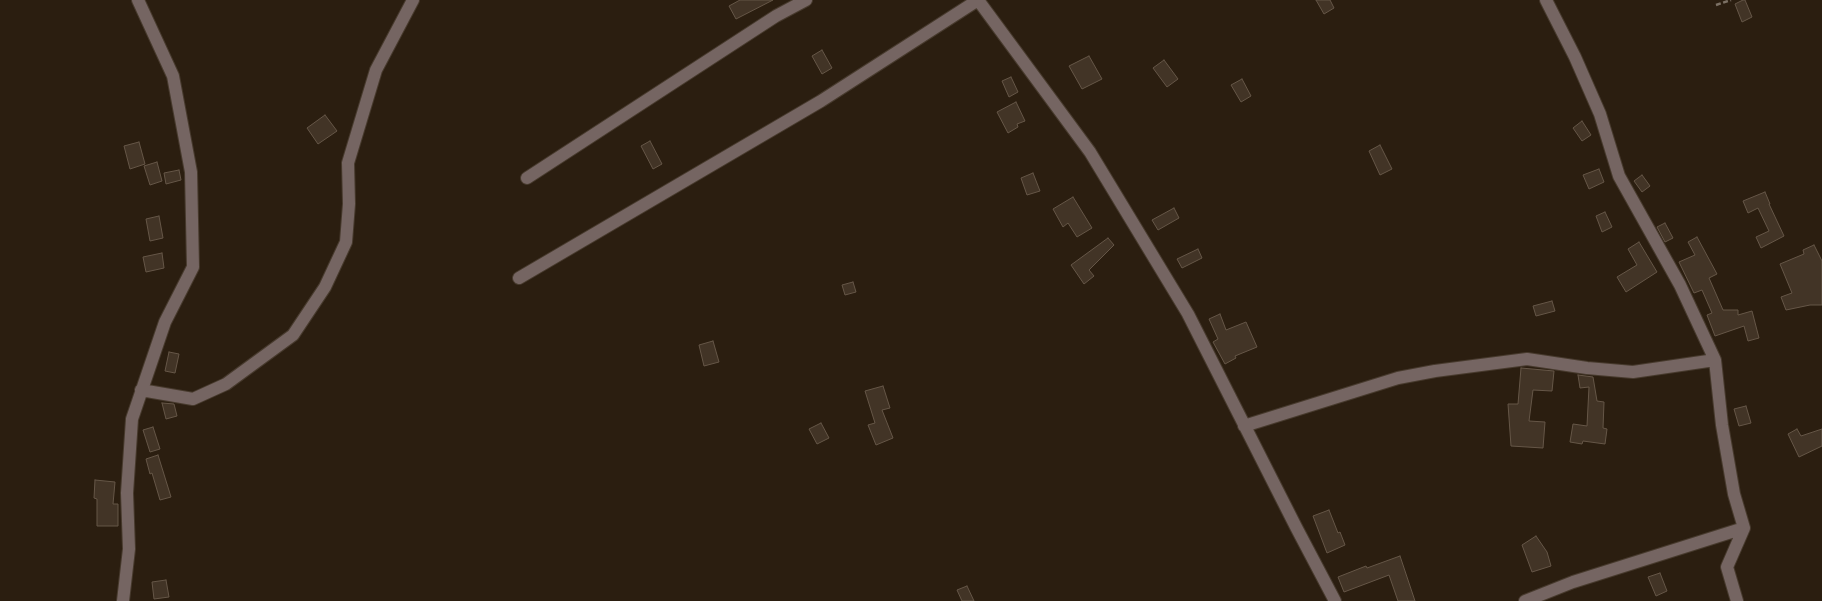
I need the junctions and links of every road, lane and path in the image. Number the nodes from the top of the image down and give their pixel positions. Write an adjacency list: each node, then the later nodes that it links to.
1 (138, 0): 11 (street)
2 (413, 0): 11 (street)
3 (806, 0): 8 (street)
4 (978, 0): 9 (street); 12 (street)
5 (1546, 0): 10 (street)
6 (1732, 0): 7 (path)
7 (1716, 5)
8 (527, 178)
9 (519, 278)
10 (1715, 360): 12 (street); 13 (street)
11 (141, 390): 14 (street)
12 (1244, 426): 15 (street)
13 (1744, 528): 16 (street); 17 (street)
14 (123, 601)
15 (1335, 601)
16 (1525, 601)
17 (1737, 601)

